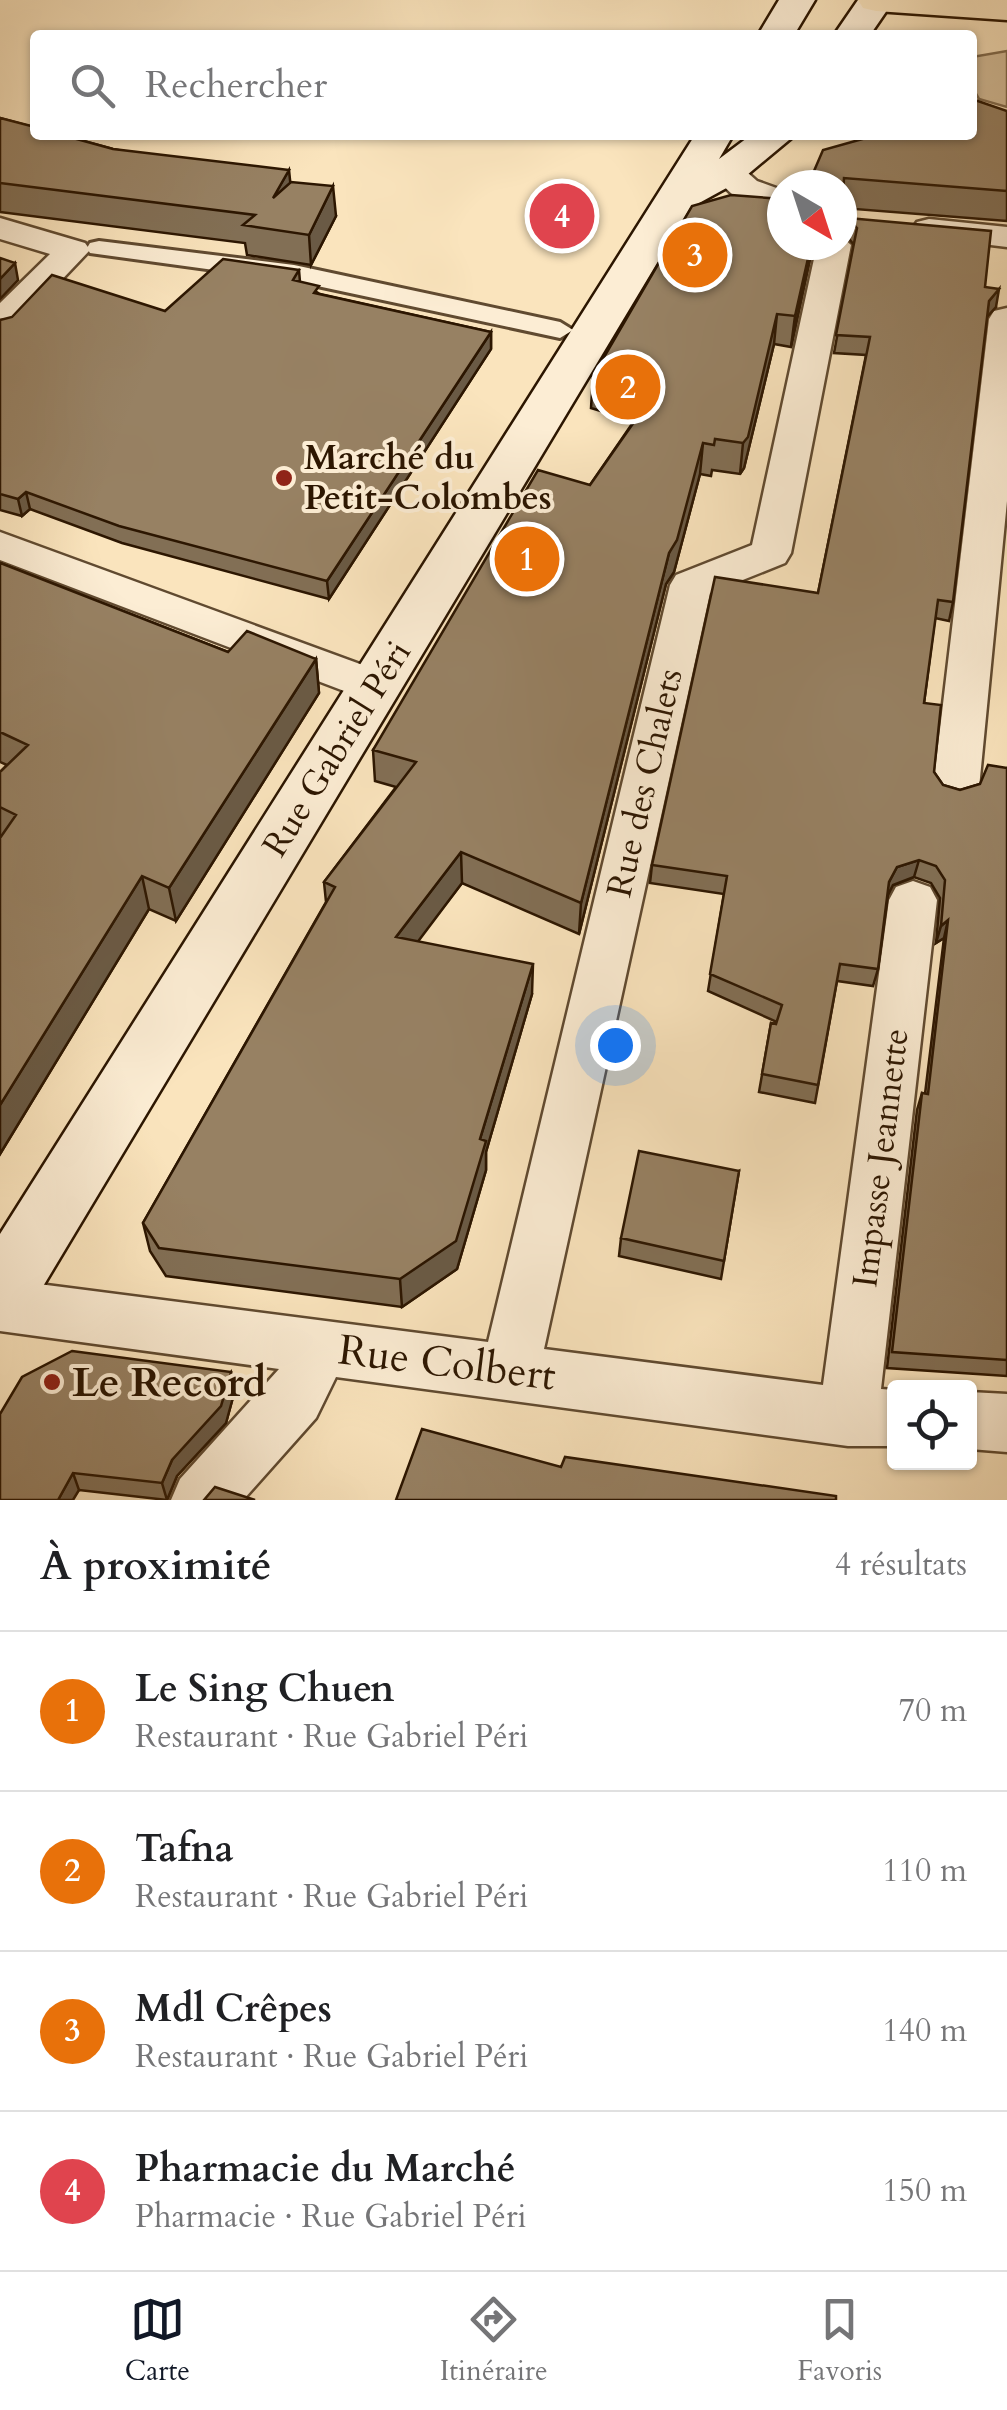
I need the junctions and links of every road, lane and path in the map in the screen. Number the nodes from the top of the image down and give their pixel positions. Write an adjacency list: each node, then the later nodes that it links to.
1 (797, 0): 4 (main road)
2 (876, 0): 3 (main road); 5 (main road)
3 (1007, 9)
4 (779, 30)
5 (855, 30)
6 (765, 140): 7 (main road, Rue Gabriel Péri)
7 (702, 169): 8 (street); 18 (main road, Rue Gabriel Péri)
8 (767, 196)
9 (897, 226): 11 (street)
10 (0, 228): 12 (street)
11 (1007, 237)
12 (86, 249): 15 (street); 16 (street)
13 (838, 260): 24 (street, Rue des Chalets)
14 (1007, 318): 19 (street)
15 (0, 323)
16 (560, 330)
17 (0, 544): 18 (street)
18 (375, 686): 21 (main road, Rue Gabriel Péri)
19 (956, 788)
20 (913, 900): 25 (street, Impasse Jeannette)
21 (0, 1295)
22 (0, 1305): 23 (street, Rue Colbert)
23 (321, 1347): 24 (street, Rue Colbert); 28 (street)
24 (510, 1372): 25 (street, Rue Colbert)
25 (871, 1417)
26 (977, 1421): 27 (street)
27 (1007, 1423)
28 (202, 1500)

